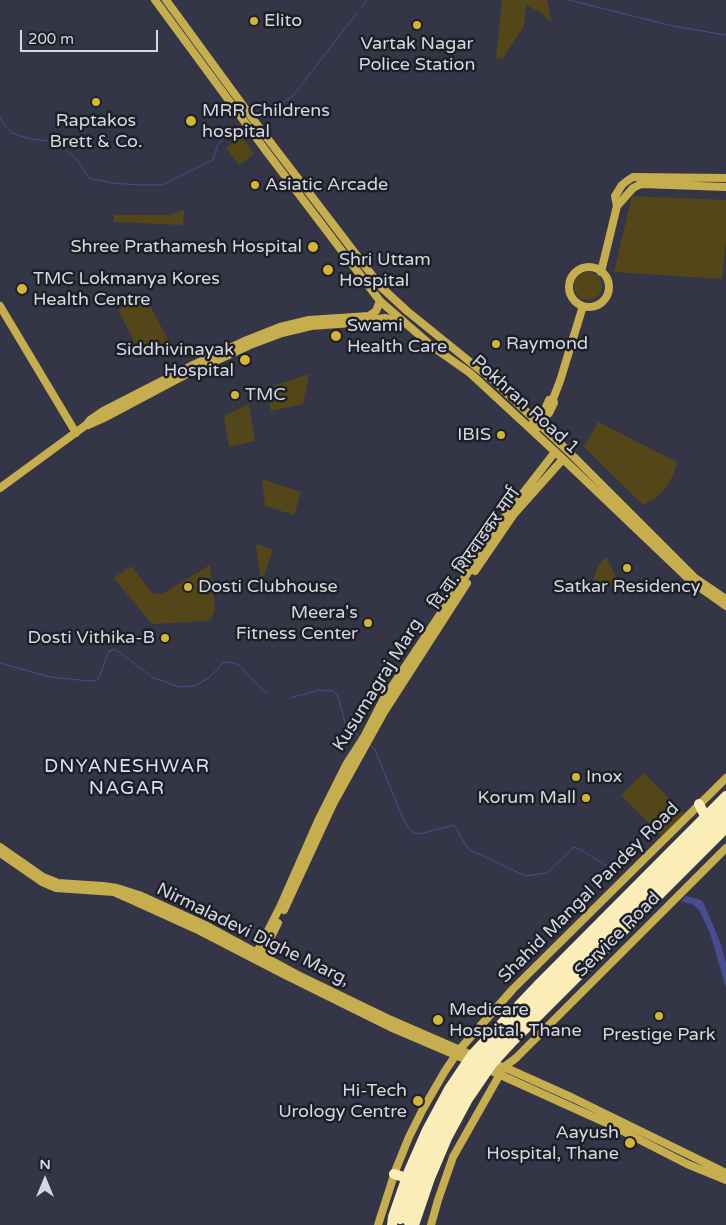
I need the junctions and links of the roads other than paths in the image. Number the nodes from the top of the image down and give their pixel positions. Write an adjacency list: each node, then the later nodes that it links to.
1 (155, 0): 7 (street, Pokhran Road 1)
2 (166, 0): 12 (street, Pokhran Road 1)
3 (726, 178): 5 (street)
4 (726, 187): 5 (street)
5 (617, 206): 6 (street)
6 (601, 272): 9 (street); 9 (street)
7 (380, 301): 10 (street, Pokhran Road 1); 11 (street)
8 (0, 306): 14 (street)
9 (582, 306): 12 (street)
10 (403, 321): 11 (street); 13 (street, Pokhran Road 1)
11 (139, 396): 14 (street)
12 (538, 423): 13 (street); 17 (street, Pokhran Road 1)
13 (531, 430): 15 (street, Pokhran Road 1)
14 (76, 433): 18 (street)
15 (555, 452): 16 (street, Pokhran Road 1); 20 (street, Kusumagraj Marg)
16 (563, 459): 19 (street, Pokhran Road 1); 20 (street, वि.वा. शिरवाडकर मार्ग)
17 (601, 484): 19 (street); 21 (street, Pokhran Road 1)
18 (0, 488)
19 (595, 490): 22 (street, Pokhran Road 1)
20 (476, 564): 23 (street, वि.वा. शिरवाडकर मार्ग); 36 (street, Kusumagraj Marg)
21 (726, 599)
22 (726, 606)
23 (371, 737): 36 (street, Kusumagraj Marg)
24 (726, 778): 26 (street, Shahid Mangal Pandey Road)
25 (726, 796): 28 (highway)
26 (699, 804): 28 (highway); 39 (street, Shahid Mangal Pandey Road)
27 (726, 807): 49 (highway, bridge)
28 (705, 816): 37 (highway)
29 (726, 818): 49 (highway, bridge)
30 (726, 828): 38 (highway)
31 (0, 846): 34 (street, Nirmaladevi Dighe Marg,)
32 (726, 848): 42 (street, Service Road)
33 (0, 854): 34 (street, Nirmaladevi Dighe Marg,)
34 (156, 907): 35 (street, Nirmaladevi Dighe Marg,)
35 (206, 930): 36 (street, Nirmaladevi Dighe Marg,); 39 (street, Nirmaladevi Dighe Marg,)
36 (260, 954): 39 (street, Nirmaladevi Dighe Marg,)
37 (488, 1036): 38 (highway); 40 (highway)
38 (504, 1051): 41 (highway)
39 (458, 1052): 40 (street, Nirmaladevi Dighe Marg,); 46 (street)
40 (470, 1057): 41 (street, Nirmaladevi Dighe Marg,); 47 (highway)
41 (490, 1067): 42 (street); 43 (street); 49 (highway)
42 (504, 1067): 43 (street, Service Road); 44 (street)
43 (499, 1075): 44 (street); 51 (street, Service Road)
44 (604, 1118): 45 (street); 48 (street)
45 (726, 1173)
46 (394, 1174): 47 (highway); 50 (street)
47 (407, 1178): 49 (highway)
48 (726, 1180)
49 (403, 1223)
50 (378, 1225)
51 (431, 1225)

